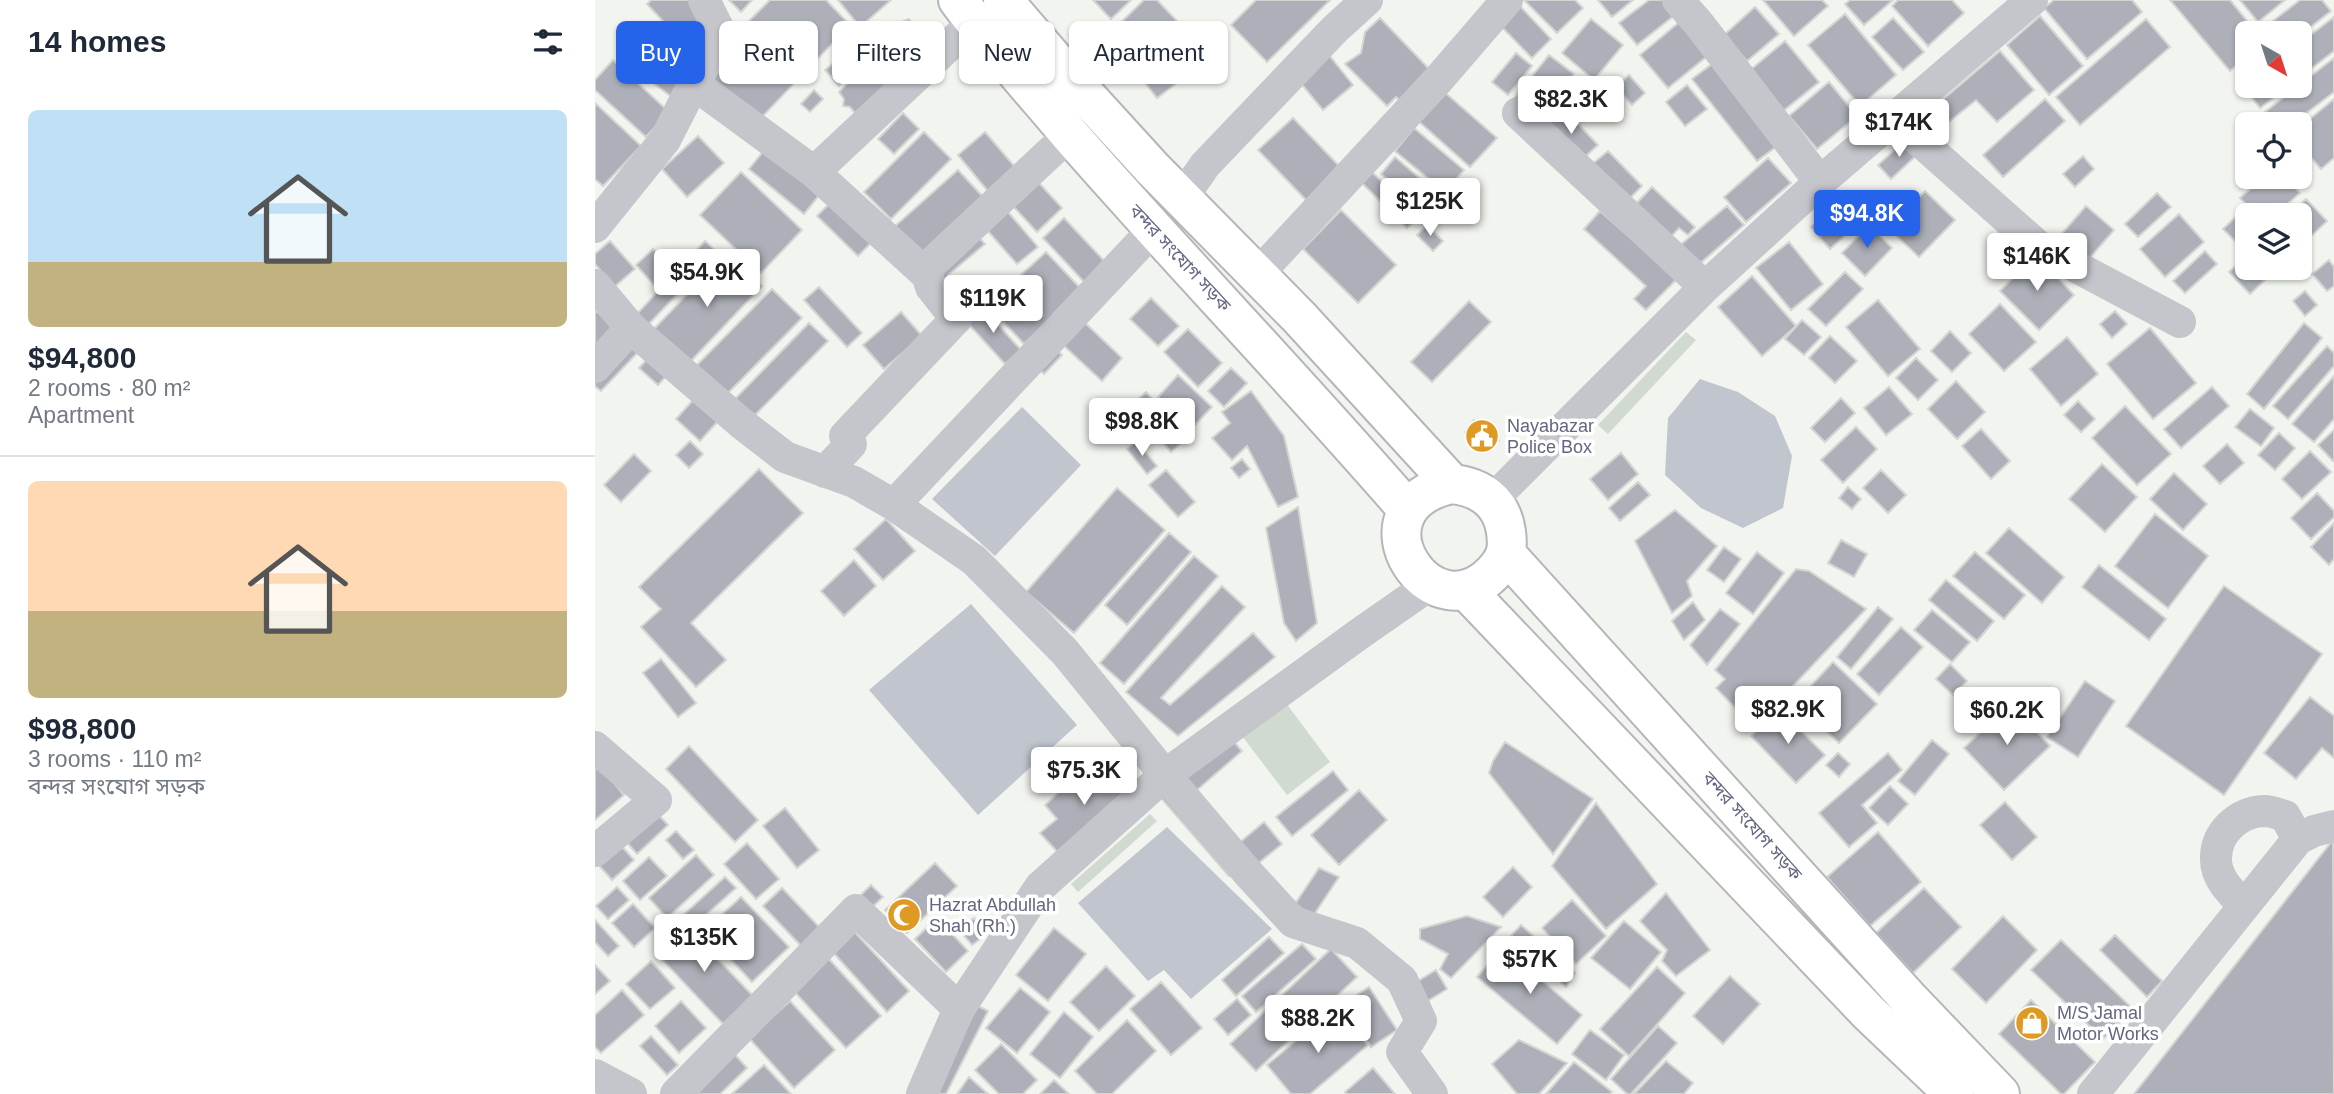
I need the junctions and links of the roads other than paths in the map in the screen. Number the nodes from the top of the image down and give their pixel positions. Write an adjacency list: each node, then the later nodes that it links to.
1 (704, 0): 7 (street)
2 (1367, 0): 14 (street)
3 (1507, 0): 18 (street)
4 (1678, 0): 13 (street)
5 (2032, 0): 10 (street)
6 (978, 7): 11 (highway, বন্দর সংযোগ সড়ক); 12 (street); 14 (highway)
7 (705, 62)
8 (694, 84): 12 (street); 15 (street)
9 (1518, 113): 20 (street)
10 (1895, 119): 13 (street); 21 (street)
11 (1070, 134): 16 (highway, বন্দর সংযোগ সড়ক); 17 (street)
12 (814, 172): 17 (street)
13 (1820, 182): 20 (street)
14 (1182, 198): 18 (highway)
15 (595, 227)
16 (1153, 230): 27 (street); 28 (highway, বন্দর সংযোগ সড়ক)
17 (927, 275): 24 (street)
18 (1257, 275): 25 (highway)
19 (595, 285): 22 (street)
20 (1705, 287): 26 (street)
21 (2180, 322)
22 (631, 328): 23 (street); 24 (street)
23 (595, 367)
24 (825, 472): 27 (street)
25 (1452, 484): 26 (highway); 28 (highway)
26 (1492, 500): 29 (highway)
27 (894, 505): 32 (street)
28 (1408, 510): 30 (highway)
29 (1507, 555): 30 (highway); 42 (highway, বন্দর সংযোগ সড়ক)
30 (1448, 587): 32 (street); 41 (highway)
31 (595, 747): 35 (street)
32 (1165, 775): 37 (street); 40 (street)
33 (2334, 826): 34 (street)
34 (2298, 839): 36 (street); 36 (street)
35 (595, 850)
36 (2244, 906): 43 (street)
37 (959, 1009): 38 (street); 39 (street)
38 (676, 1094)
39 (922, 1094)
40 (1432, 1094)
41 (1954, 1094)
42 (2000, 1094)
43 (2093, 1094)

